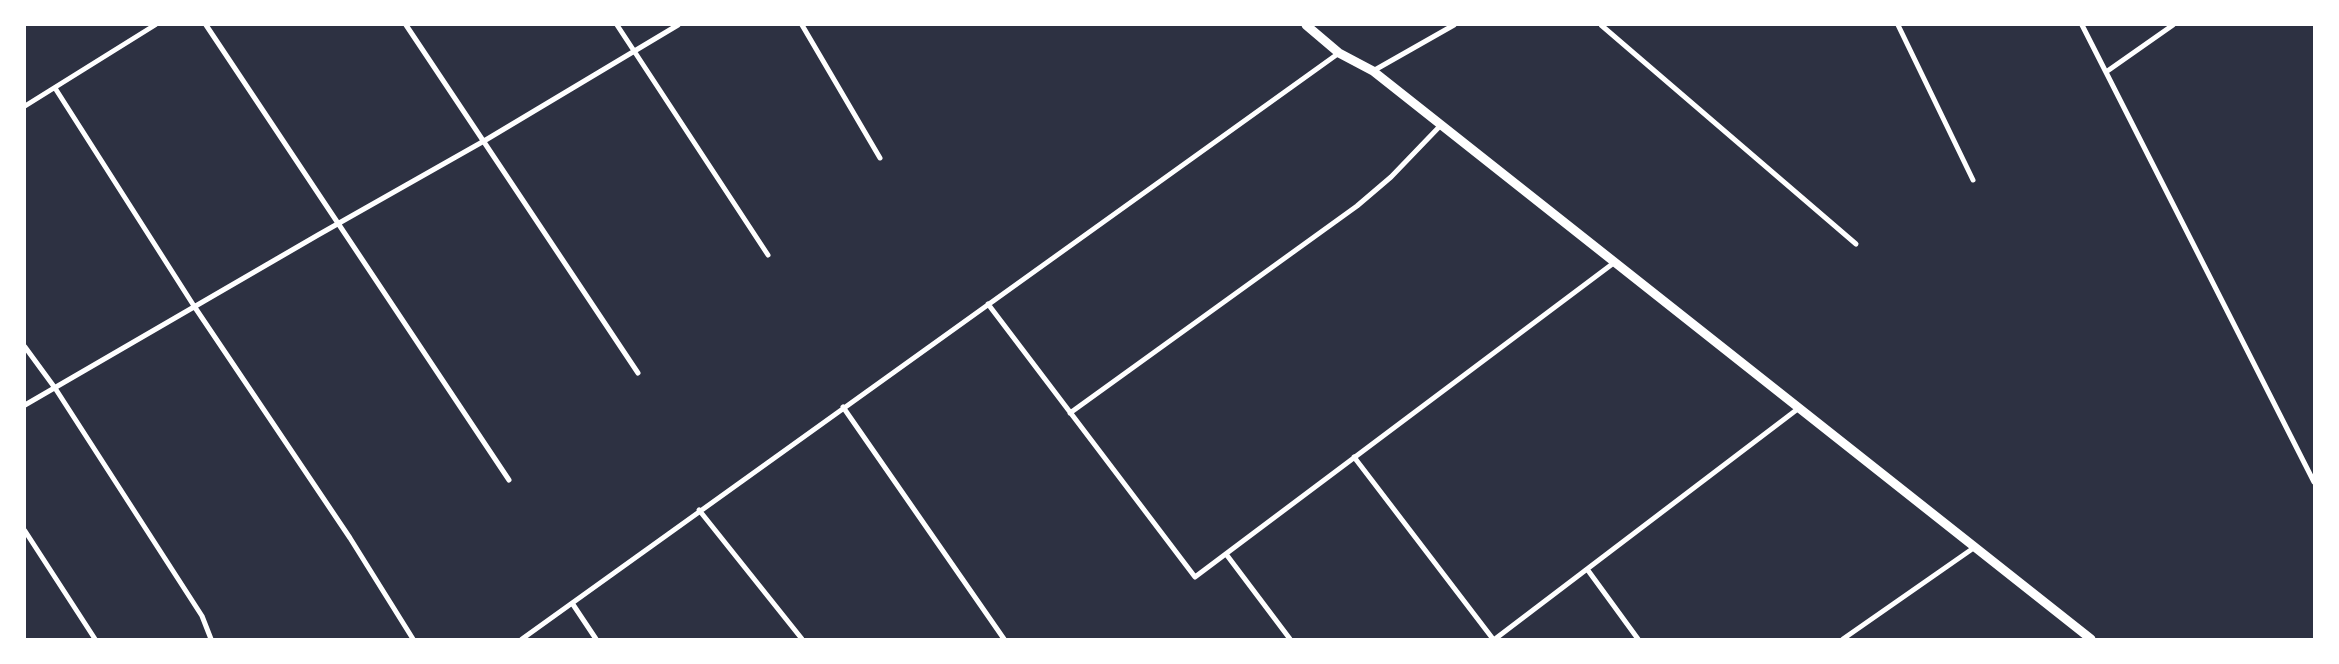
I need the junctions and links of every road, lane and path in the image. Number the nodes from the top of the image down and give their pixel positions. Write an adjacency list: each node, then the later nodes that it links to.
1 (155, 25): 17 (street)
2 (206, 25): 23 (street)
3 (406, 25): 20 (street)
4 (617, 25): 13 (street)
5 (678, 25): 13 (street)
6 (802, 25): 21 (street)
7 (1306, 25): 14 (street)
8 (1454, 25): 15 (street)
9 (1601, 25): 24 (street)
10 (1898, 25): 22 (street)
11 (2082, 25): 16 (street)
12 (2173, 25): 16 (street)
13 (634, 51): 20 (street); 25 (street)
14 (1339, 53): 15 (street); 27 (street)
15 (1373, 71): 19 (street)
16 (2106, 72): 38 (street)
17 (55, 88): 18 (street); 28 (street)
18 (25, 106)
19 (1441, 125): 26 (street); 35 (street)
20 (484, 142): 23 (street); 30 (street)
21 (880, 158)
22 (1973, 180)
23 (339, 222): 28 (street); 37 (street)
24 (1856, 244)
25 (768, 255)
26 (1615, 262): 34 (street); 36 (street)
27 (988, 304): 33 (street); 35 (street)
28 (194, 306): 31 (street); 47 (street)
29 (25, 347): 31 (street)
30 (638, 373)
31 (56, 388): 32 (street); 46 (street)
32 (25, 405)
33 (843, 407): 39 (street); 51 (street)
34 (1800, 408): 41 (street); 43 (street)
35 (1070, 413): 42 (street)
36 (1354, 458): 42 (street); 53 (street)
37 (509, 480)
38 (2314, 482)
39 (699, 510): 44 (street); 50 (street)
40 (25, 531): 45 (street)
41 (1975, 547): 55 (street); 56 (street)
42 (1226, 554): 52 (street)
43 (1587, 570): 53 (street); 54 (street)
44 (572, 603): 48 (street); 49 (street)
45 (95, 639)
46 (211, 639)
47 (413, 639)
48 (522, 639)
49 (596, 639)
50 (802, 639)
51 (1004, 639)
52 (1290, 639)
53 (1494, 639)
54 (1638, 639)
55 (1843, 639)
56 (2091, 639)

